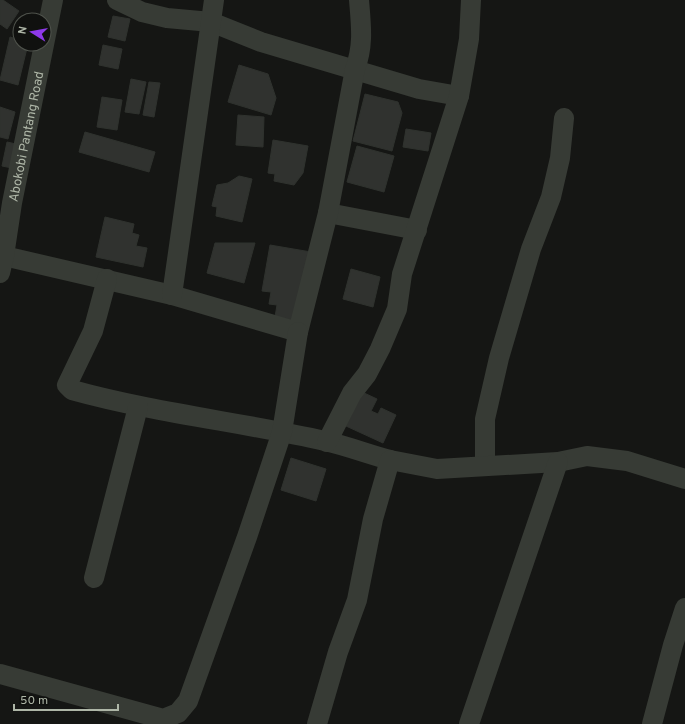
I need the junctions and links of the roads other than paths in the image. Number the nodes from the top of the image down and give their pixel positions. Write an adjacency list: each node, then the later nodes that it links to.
1 (53, 0): 10 (street, Abokobi Pantang Road)
2 (117, 0): 6 (street)
3 (214, 0): 6 (street)
4 (359, 0): 7 (street)
5 (471, 0): 8 (street)
6 (211, 22): 7 (street); 15 (street)
7 (355, 69): 8 (street); 11 (street)
8 (459, 96): 12 (street)
9 (564, 118): 22 (street)
10 (6, 198): 13 (street, Abokobi Pantang Road)
11 (328, 213): 12 (street); 16 (street)
12 (417, 230): 19 (street)
13 (2, 265): 14 (street)
14 (107, 279): 15 (street); 17 (street)
15 (172, 295): 16 (street)
16 (298, 332): 18 (street)
17 (138, 406): 18 (street); 24 (street)
18 (282, 432): 19 (street); 27 (street)
19 (328, 442): 20 (street)
20 (390, 460): 22 (street); 28 (street)
21 (558, 462): 22 (street); 23 (street); 29 (street)
22 (485, 466)
23 (685, 479)
24 (94, 578)
25 (685, 608): 26 (street)
26 (679, 652): 30 (street)
27 (0, 674)
28 (317, 724)
29 (469, 724)
30 (652, 724)

